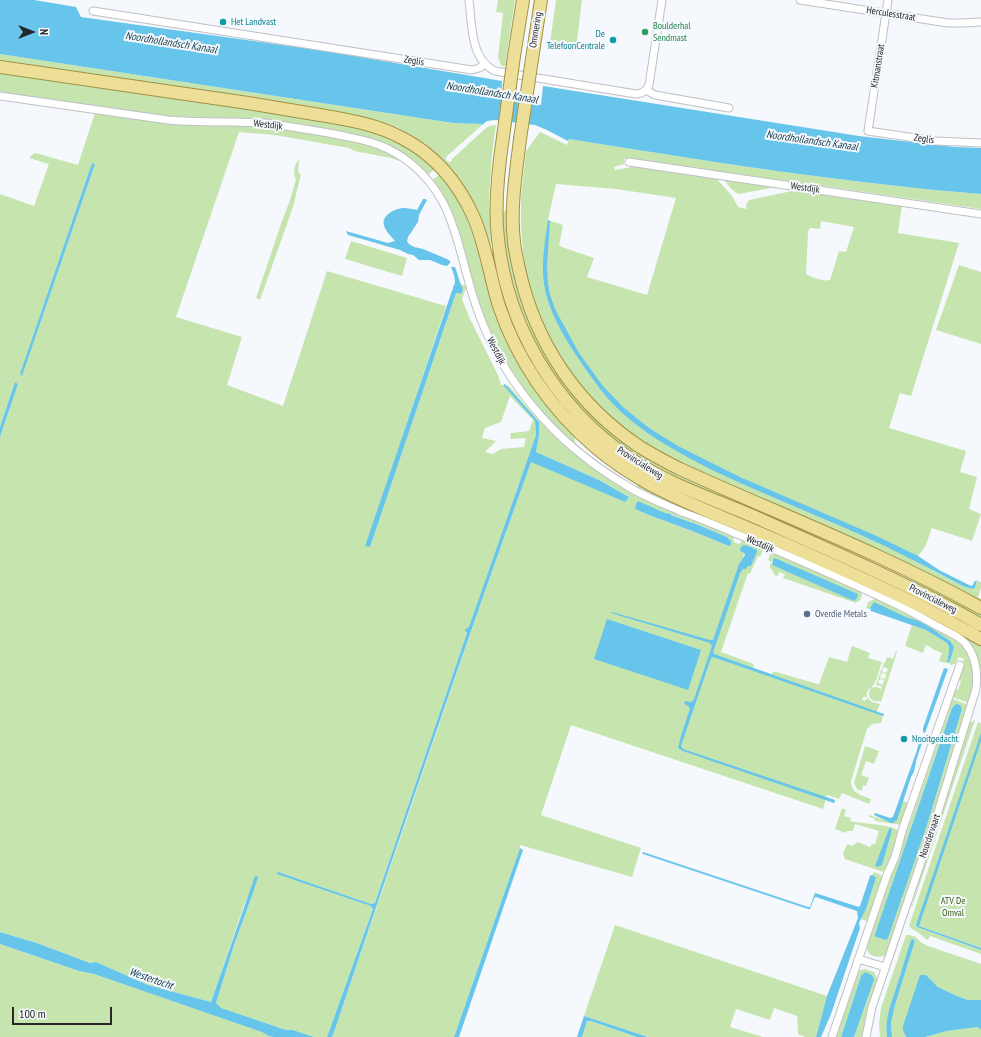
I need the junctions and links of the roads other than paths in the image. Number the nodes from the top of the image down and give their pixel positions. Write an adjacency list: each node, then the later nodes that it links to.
1 (469, 0): 10 (street)
2 (523, 0): 16 (main road, Ommering, bridge)
3 (541, 0): 17 (main road, Ommering, bridge)
4 (662, 0): 12 (street)
5 (800, 0): 8 (street, Herculesstraat)
6 (888, 0): 8 (street, Kitmanstraat)
7 (93, 11): 10 (street, Zeglis)
8 (886, 13): 9 (street, Herculesstraat); 15 (street, Kitmanstraat)
9 (981, 22)
10 (485, 64): 12 (street)
11 (0, 66): 23 (main road, Westdijk)
12 (646, 90): 14 (street)
13 (0, 96): 25 (street, Westdijk)
14 (729, 108)
15 (868, 131): 18 (street, Zeglis)
16 (503, 137): 22 (main road, Provincialeweg)
17 (520, 139): 21 (main road, Provincialeweg)
18 (981, 143)
19 (628, 162): 20 (street, Westdijk)
20 (981, 214)
21 (981, 608)
22 (981, 625)
23 (981, 639)
24 (960, 665): 26 (street)
25 (972, 705): 27 (street, Noordervaart)
26 (858, 959): 27 (street); 29 (street)
27 (885, 967): 28 (street, Noordervaart)
28 (868, 1027): 30 (street, Noordervaart); 31 (street, Noordervaart)
29 (832, 1037)
30 (866, 1037)
31 (871, 1037)

